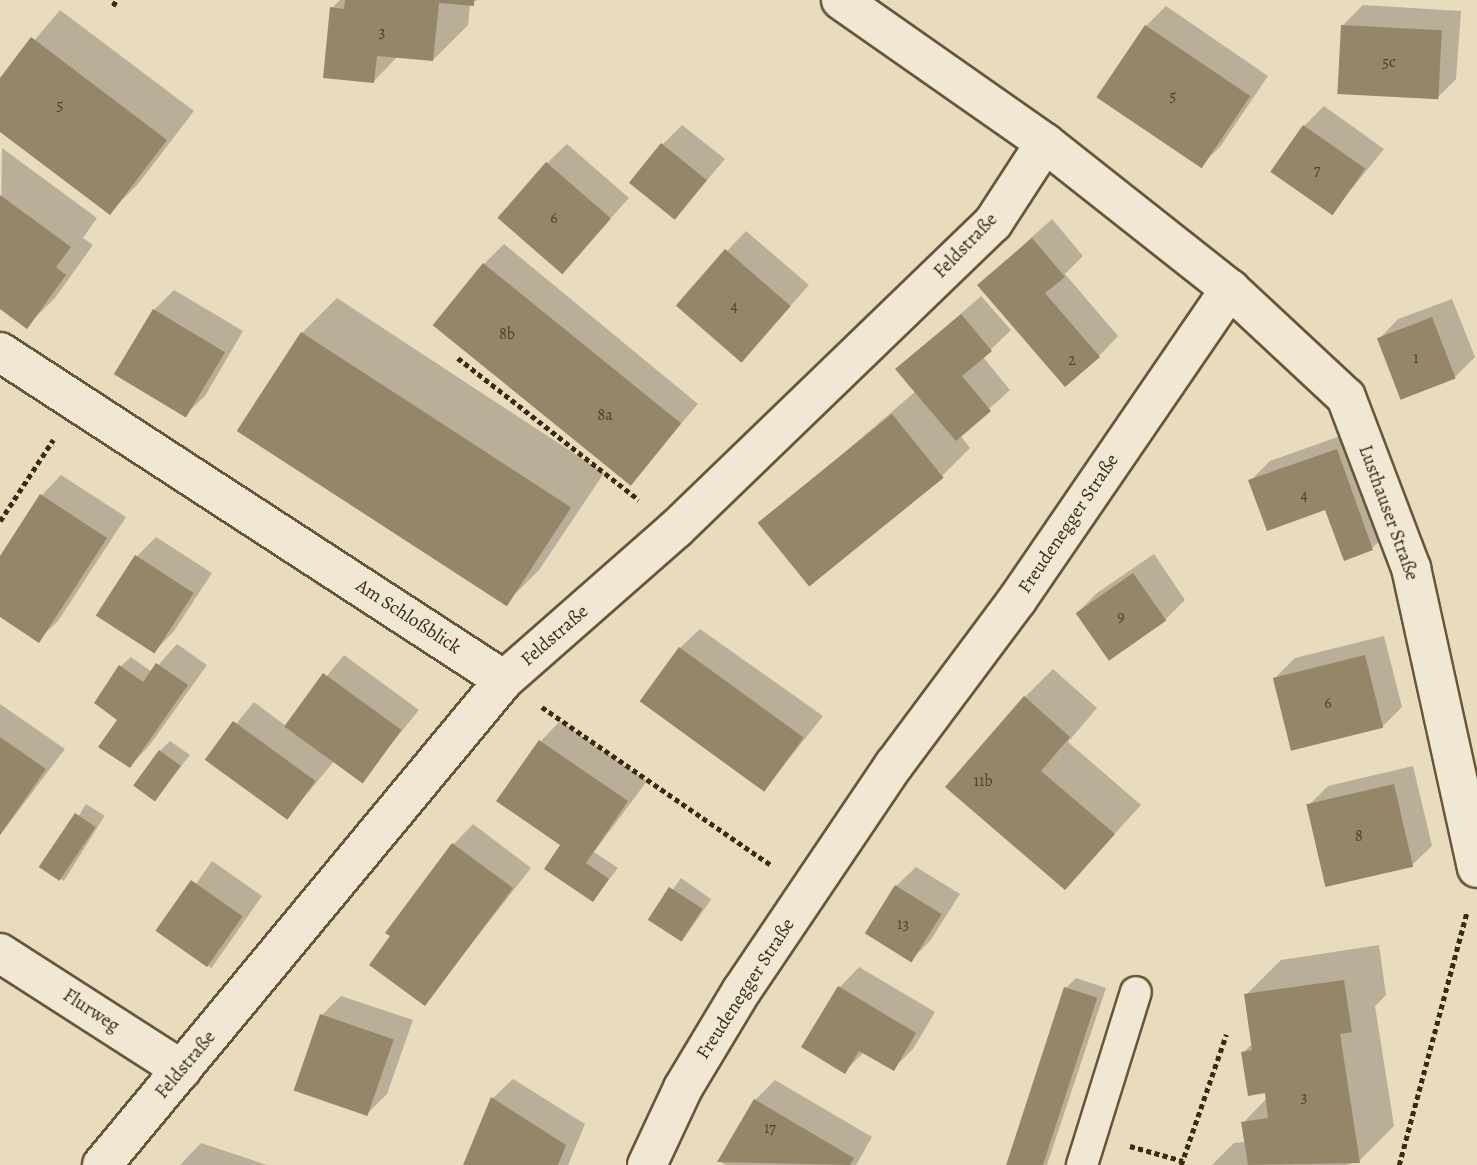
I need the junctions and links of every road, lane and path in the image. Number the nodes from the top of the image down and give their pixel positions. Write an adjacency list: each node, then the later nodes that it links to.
1 (116, 0): 3 (path)
2 (841, 0): 4 (street)
3 (113, 6)
4 (1045, 143): 5 (street); 10 (street, Feldstraße)
5 (1230, 289): 12 (street, Lusthauser Straße); 13 (street, Freudenegger Straße)
6 (0, 352): 8 (street, Am Schloßblick)
7 (458, 358): 10 (path)
8 (78, 403): 9 (path); 11 (street, Am Schloßblick)
9 (0, 521)
10 (676, 529): 11 (street, Feldstraße)
11 (504, 680): 13 (path); 17 (street, Feldstraße)
12 (1473, 885): 23 (path)
13 (809, 892): 21 (street, Freudenegger Straße)
14 (0, 953): 17 (street, Flurweg)
15 (1136, 992): 18 (lane)
16 (1226, 1035): 19 (path)
17 (182, 1070): 20 (street, Feldstraße)
18 (1093, 1136): 19 (path); 22 (lane)
19 (1182, 1163)
20 (102, 1165)
21 (647, 1165)
22 (1082, 1165)
23 (1399, 1165)

